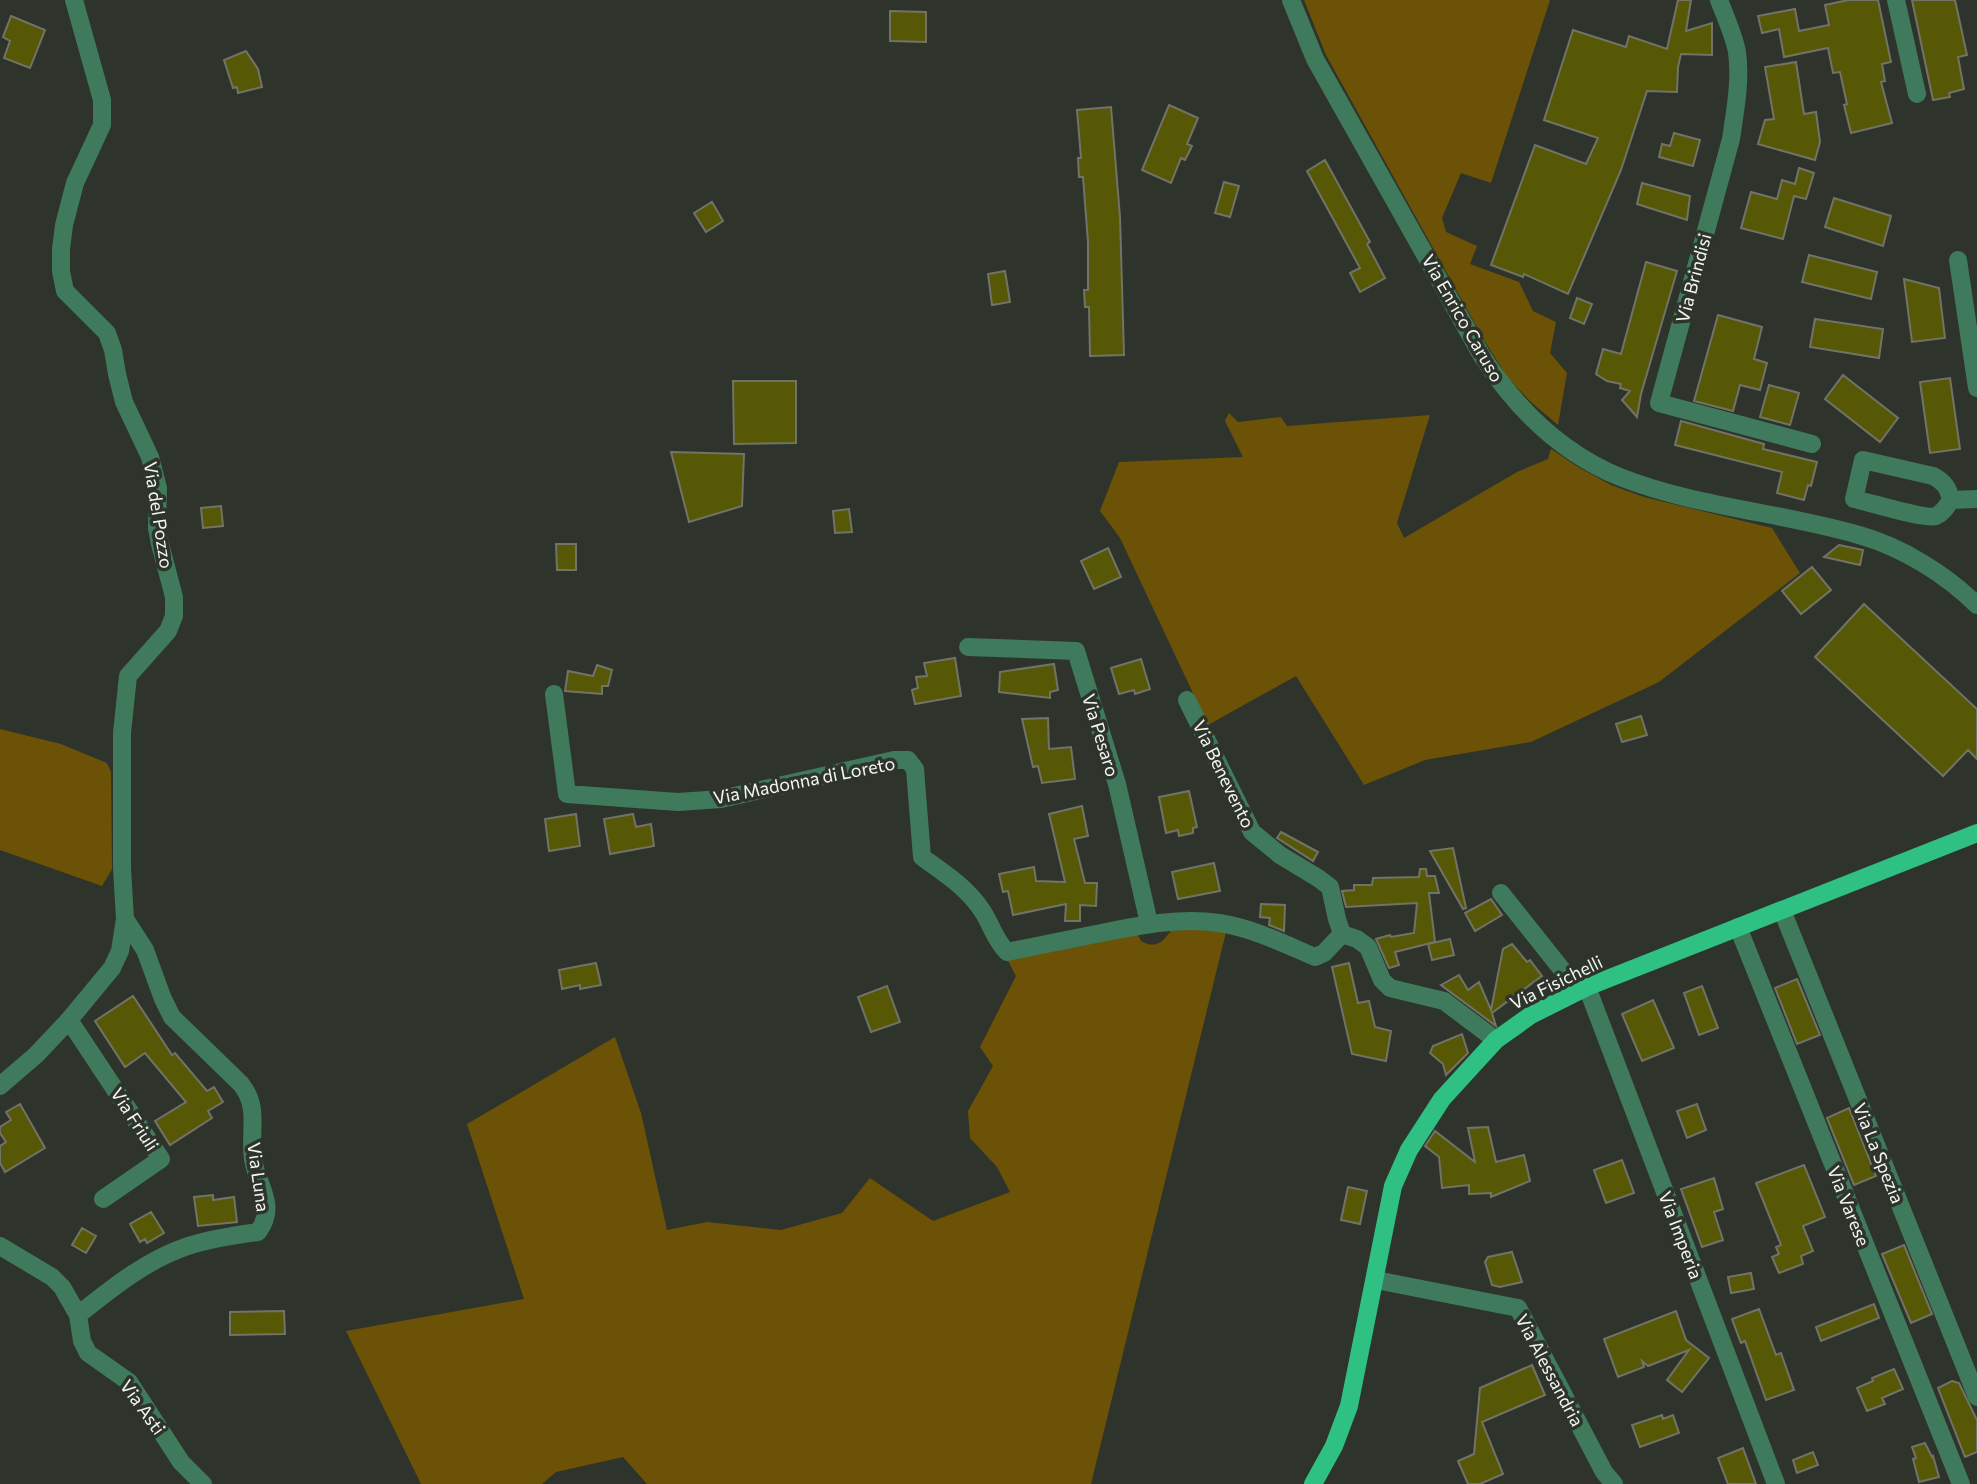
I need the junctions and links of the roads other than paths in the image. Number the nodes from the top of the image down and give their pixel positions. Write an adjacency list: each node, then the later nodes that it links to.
1 (74, 0): 18 (street, Via del Pozzo)
2 (1291, 0): 11 (street, Via Enrico Caruso)
3 (1718, 0): 8 (street, Via Brindisi)
4 (1896, 0): 5 (street)
5 (1917, 94)
6 (1958, 260): 7 (street)
7 (1977, 388)
8 (1812, 444)
9 (1977, 499): 10 (street)
10 (1951, 500): 10 (street)
11 (1977, 605)
12 (968, 647): 19 (street, Via Pesaro)
13 (554, 694): 19 (street, Via Madonna di Loreto)
14 (1187, 700): 21 (street, Via Benevento)
15 (1977, 833): 17 (main road, Via Fisichelli)
16 (1501, 892): 22 (street, Via Imperia)
17 (1782, 910): 20 (main road, Via Fisichelli); 30 (street, Via La Spezia)
18 (125, 919): 23 (street, Via del Pozzo); 29 (street, Via Luna)
19 (1149, 923): 21 (street, Via Madonna di Loreto)
20 (1738, 927): 22 (main road, Via Fisichelli); 35 (street, Via Varese)
21 (1342, 934): 24 (street)
22 (1583, 989): 24 (main road, Via Fisichelli); 34 (street, Via Imperia)
23 (69, 1020): 25 (street, Via del Pozzo); 26 (street, Via Friuli)
24 (1496, 1041): 28 (main road, Via Fisichelli)
25 (0, 1086)
26 (103, 1199)
27 (0, 1246): 29 (street, Via Asti)
28 (1376, 1280): 32 (main road, Via Fisichelli); 33 (street, Via Alessandria)
29 (78, 1315): 31 (street, Via Asti)
30 (1977, 1397)
31 (203, 1484)
32 (1313, 1484)
33 (1614, 1484)
34 (1776, 1484)
35 (1961, 1484)

